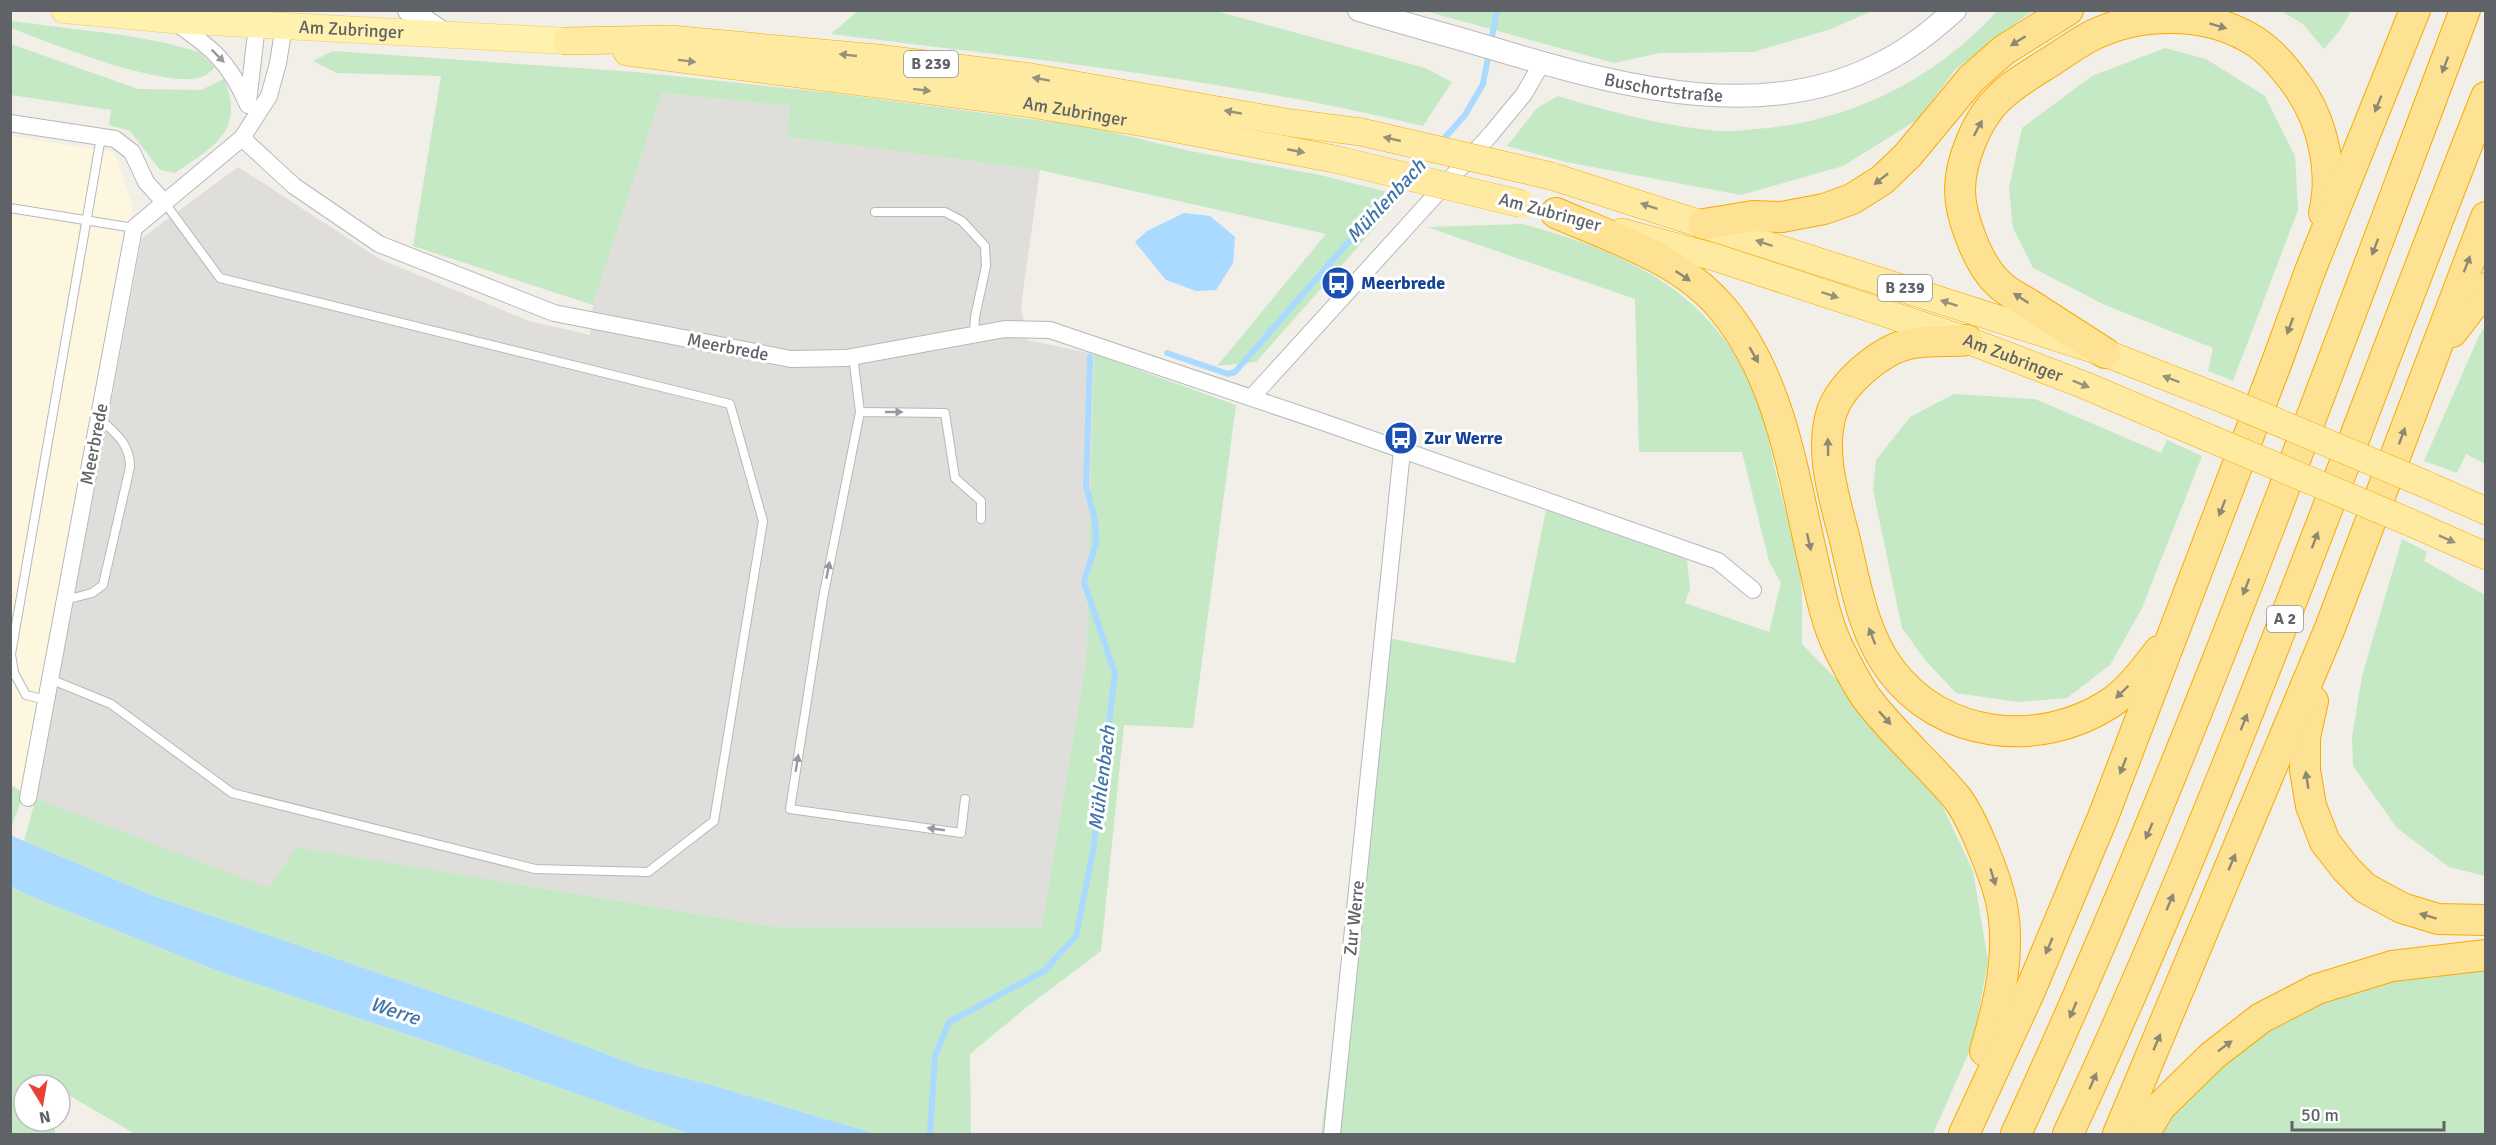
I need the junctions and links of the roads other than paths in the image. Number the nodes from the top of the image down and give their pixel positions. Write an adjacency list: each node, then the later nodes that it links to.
1 (64, 10): 10 (main road, Am Zubringer / B 239)
2 (409, 10): 11 (main road)
3 (1359, 10): 13 (main road, Buschortstraße)
4 (1955, 10): 13 (main road, Buschortstraße)
5 (2068, 10): 25 (highway, one-way to 25)
6 (2415, 10): 27 (highway, one-way to 27)
7 (2466, 10): 54 (highway, A 2, one-way to 54)
8 (258, 18): 9 (main road, Am Zubringer / B 239); 10 (main road, Am Zubringer / B 239); 15 (street)
9 (286, 18): 11 (main road, Am Zubringer / B 239); 17 (street)
10 (172, 20): 15 (street, one-way to 15)
11 (444, 34): 12 (main road, Am Zubringer / B 239)
12 (567, 41): 22 (highway, Am Zubringer / B 239, one-way to 22, bridge); 25 (highway, Am Zubringer / B 239, one-way to 12, bridge)
13 (1542, 63): 34 (street)
14 (2486, 97): 55 (highway, A 2, one-way to 14)
15 (248, 105): 17 (street)
16 (10, 123): 18 (street)
17 (246, 131): 19 (street); 32 (street, Meerbrede)
18 (101, 137): 19 (street); 24 (lane)
19 (165, 203): 26 (street); 46 (lane)
20 (10, 208): 24 (lane)
21 (875, 212): 29 (lane)
22 (1556, 213): 30 (highway, Am Zubringer / B 239, one-way to 30); 52 (highway, one-way to 52)
23 (2486, 217): 33 (highway, one-way to 23)
24 (87, 220): 26 (lane); 45 (lane)
25 (1704, 224): 31 (highway, Am Zubringer / B 239, one-way to 25)
26 (134, 228): 36 (street, Meerbrede)
27 (2310, 271): 31 (highway, one-way to 27); 44 (highway, one-way to 44)
28 (2486, 288): 33 (highway)
29 (974, 335): 32 (street, Meerbrede); 34 (street, Meerbrede)
30 (1967, 340): 40 (highway, Am Zubringer / B 239, one-way to 40, bridge); 44 (highway, one-way to 30)
31 (2105, 353): 38 (highway, Am Zubringer / B 239, one-way to 31, bridge)
32 (853, 357): 35 (lane)
33 (2423, 378): 43 (highway, one-way to 33)
34 (1252, 398): 37 (street, Meerbrede)
35 (860, 412): 39 (lane, one-way to 39); 49 (lane, one-way to 35)
36 (99, 418): 42 (street, Meerbrede); 42 (lane)
37 (1402, 451): 41 (street, Meerbrede); 53 (street, Zur Werre)
38 (2486, 511)
39 (981, 519)
40 (2486, 556)
41 (1753, 590)
42 (65, 600): 46 (street, Meerbrede)
43 (2330, 628): 50 (highway, one-way to 43); 56 (highway, one-way to 43)
44 (2175, 633): 52 (highway, one-way to 52)
45 (11, 654): 47 (lane)
46 (50, 679): 47 (street, Meerbrede)
47 (46, 700): 48 (street, Meerbrede)
48 (28, 798)
49 (965, 799)
50 (2486, 920)
51 (2486, 955): 57 (highway, one-way to 51)
52 (1966, 1129)
53 (1332, 1134)
54 (2016, 1134)
55 (2068, 1134)
56 (2118, 1134)
57 (2144, 1134)

